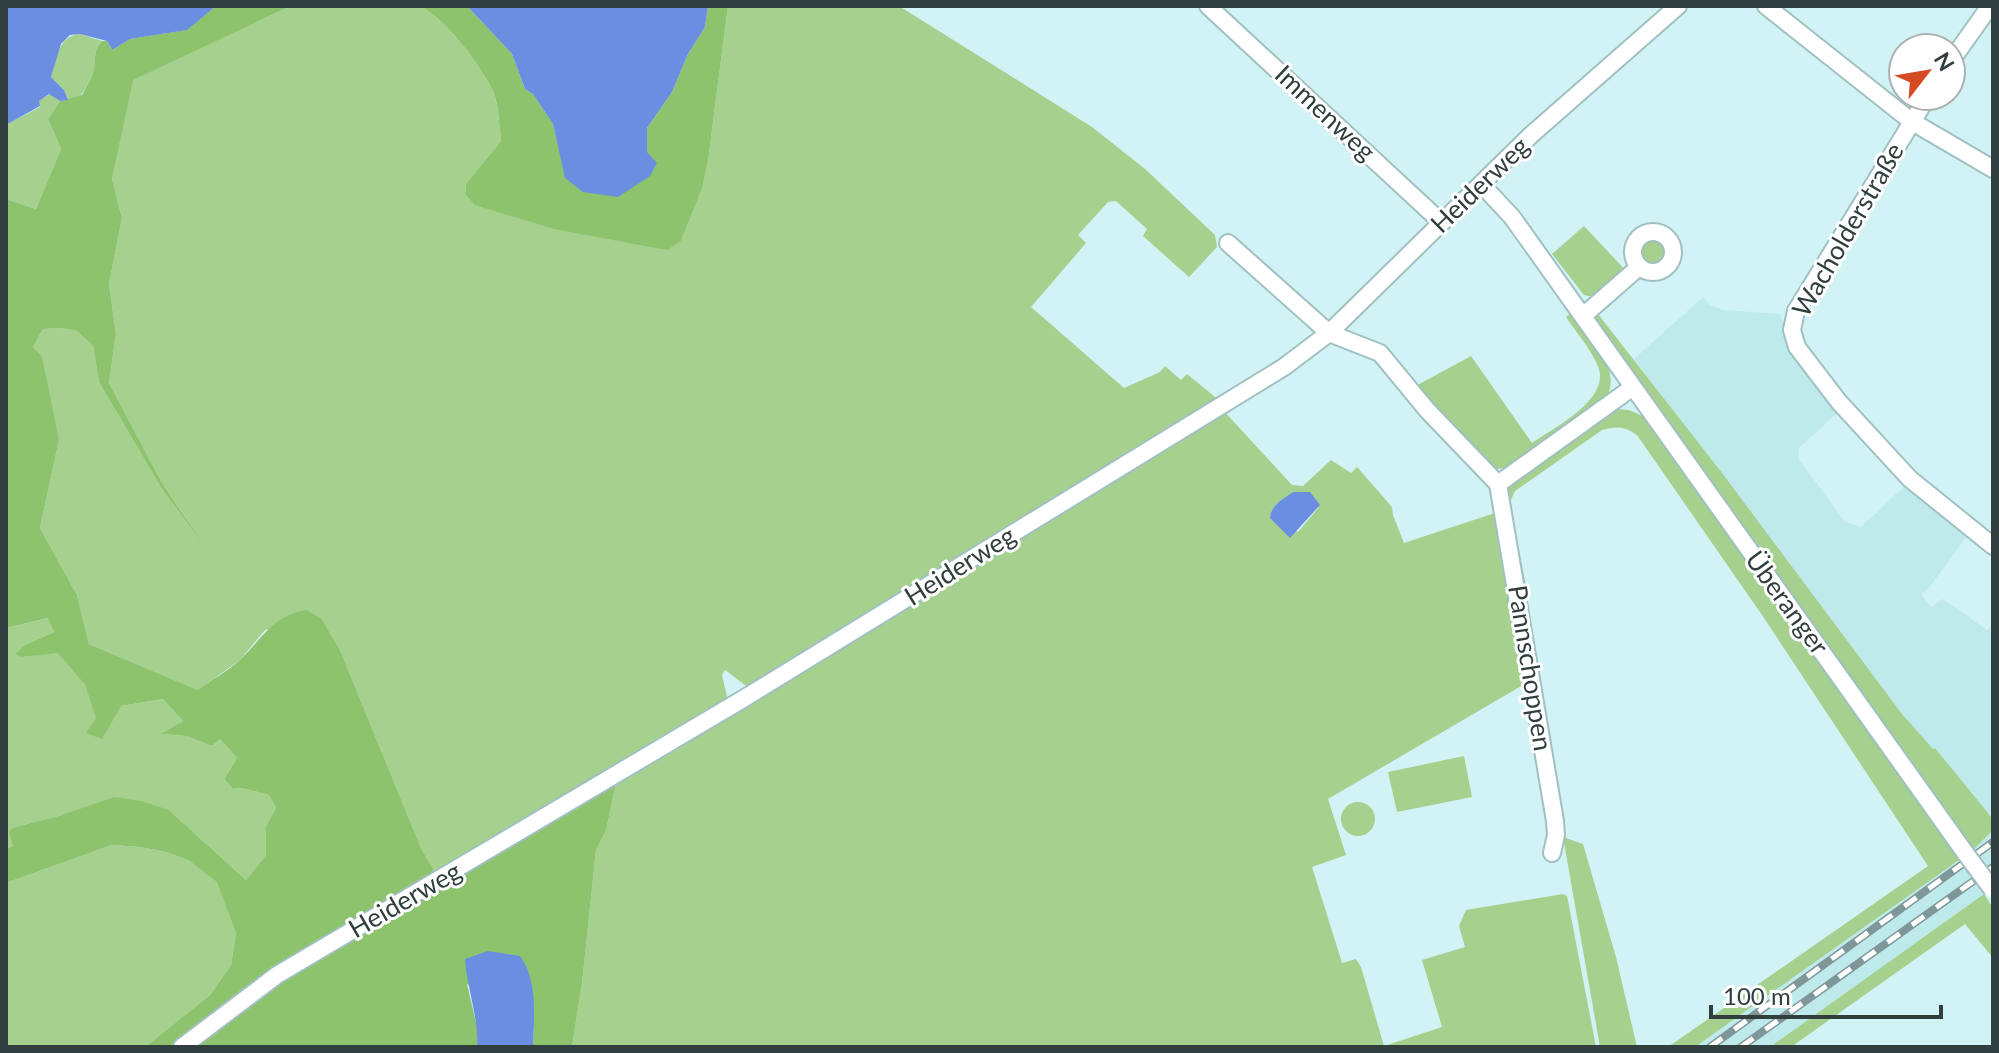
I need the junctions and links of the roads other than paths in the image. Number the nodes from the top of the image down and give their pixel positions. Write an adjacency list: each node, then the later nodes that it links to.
1 (1208, 6): 10 (street, Immenweg)
2 (1678, 6): 9 (street, Heiderweg)
3 (1766, 6): 7 (street)
4 (1990, 6): 5 (street)
5 (1967, 38)
6 (1917, 112): 7 (street)
7 (1911, 121): 8 (street); 17 (street, Wacholderstraße)
8 (1993, 169)
9 (1482, 185): 10 (street, Heiderweg); 13 (street, Überanger)
10 (1441, 222): 14 (street, Heiderweg)
11 (1228, 243): 14 (street)
12 (1639, 267): 13 (street)
13 (1583, 316): 15 (street, Überanger)
14 (1329, 333): 16 (street); 20 (street, Heiderweg)
15 (1633, 387): 16 (street); 19 (street, Überanger, bridge)
16 (1498, 484): 18 (street, Pannschoppen)
17 (1993, 546)
18 (1552, 853)
19 (1992, 889)
20 (182, 1047)

